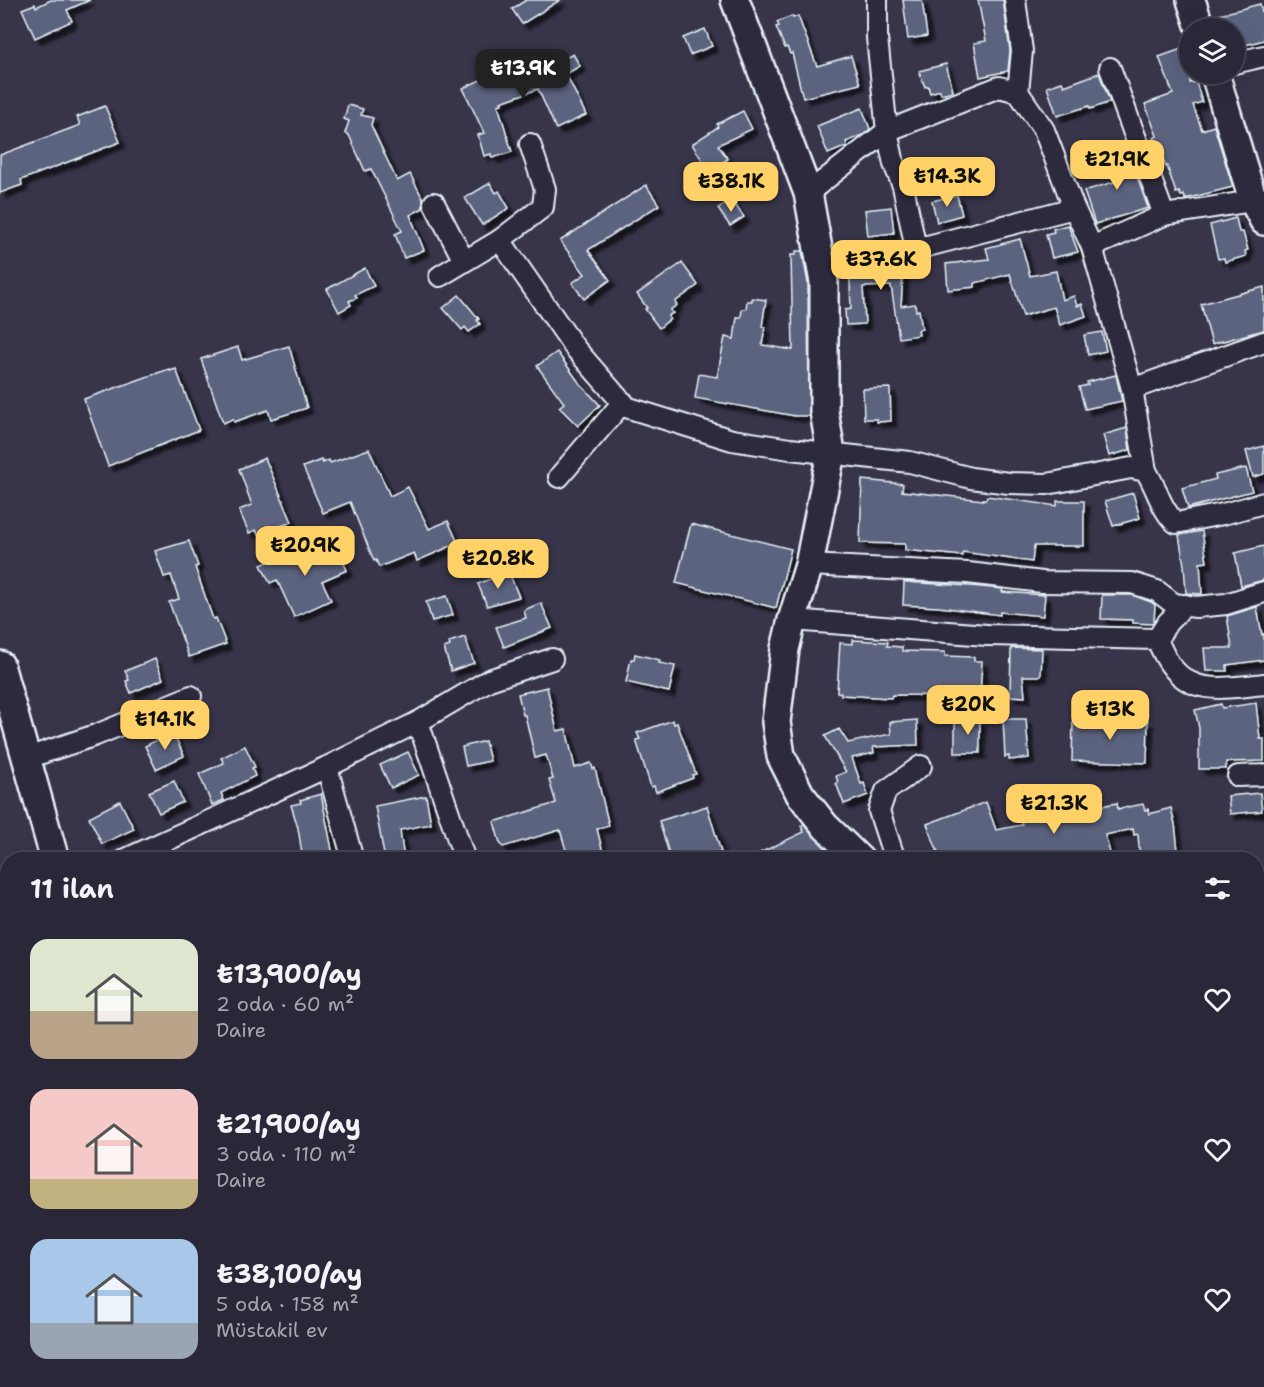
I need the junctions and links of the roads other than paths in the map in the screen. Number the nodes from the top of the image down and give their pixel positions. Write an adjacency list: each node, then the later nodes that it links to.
1 (735, 0): 13 (main road)
2 (877, 0): 11 (street)
3 (1015, 0): 10 (street)
4 (1191, 0): 5 (main road)
5 (1197, 18)
6 (1264, 56): 7 (street)
7 (1245, 60)
8 (1110, 68): 17 (street)
9 (1218, 84): 15 (main road)
10 (1018, 92): 11 (street); 16 (street)
11 (887, 131): 13 (street); 16 (street)
12 (530, 144): 18 (street)
13 (808, 193): 25 (main road)
14 (434, 203): 20 (street)
15 (1260, 207): 17 (street)
16 (1074, 208): 19 (street)
17 (1164, 215): 19 (street)
18 (500, 240): 20 (street); 24 (street)
19 (1092, 248): 23 (street)
20 (464, 261): 21 (street)
21 (440, 276)
22 (1264, 342): 23 (street)
23 (1132, 389): 26 (street)
24 (623, 402): 25 (street); 27 (street)
25 (831, 453): 26 (street); 29 (main road)
26 (1146, 471): 28 (street)
27 (559, 477)
28 (1264, 503)
29 (809, 565): 31 (street); 32 (main road)
30 (1264, 592): 31 (street)
31 (1185, 605): 33 (street)
32 (792, 621): 33 (street); 48 (main road)
33 (1157, 639): 36 (street)
34 (552, 659): 38 (street)
35 (0, 665): 39 (main road)
36 (1264, 684)
37 (191, 696): 39 (street)
38 (418, 722): 41 (street); 47 (street)
39 (27, 758): 44 (main road)
40 (921, 766): 49 (street)
41 (327, 767): 45 (street); 46 (street)
42 (1264, 775): 43 (street)
43 (1238, 776)
44 (53, 852)
45 (141, 852)
46 (351, 852)
47 (462, 852)
48 (852, 852)
49 (892, 852)

